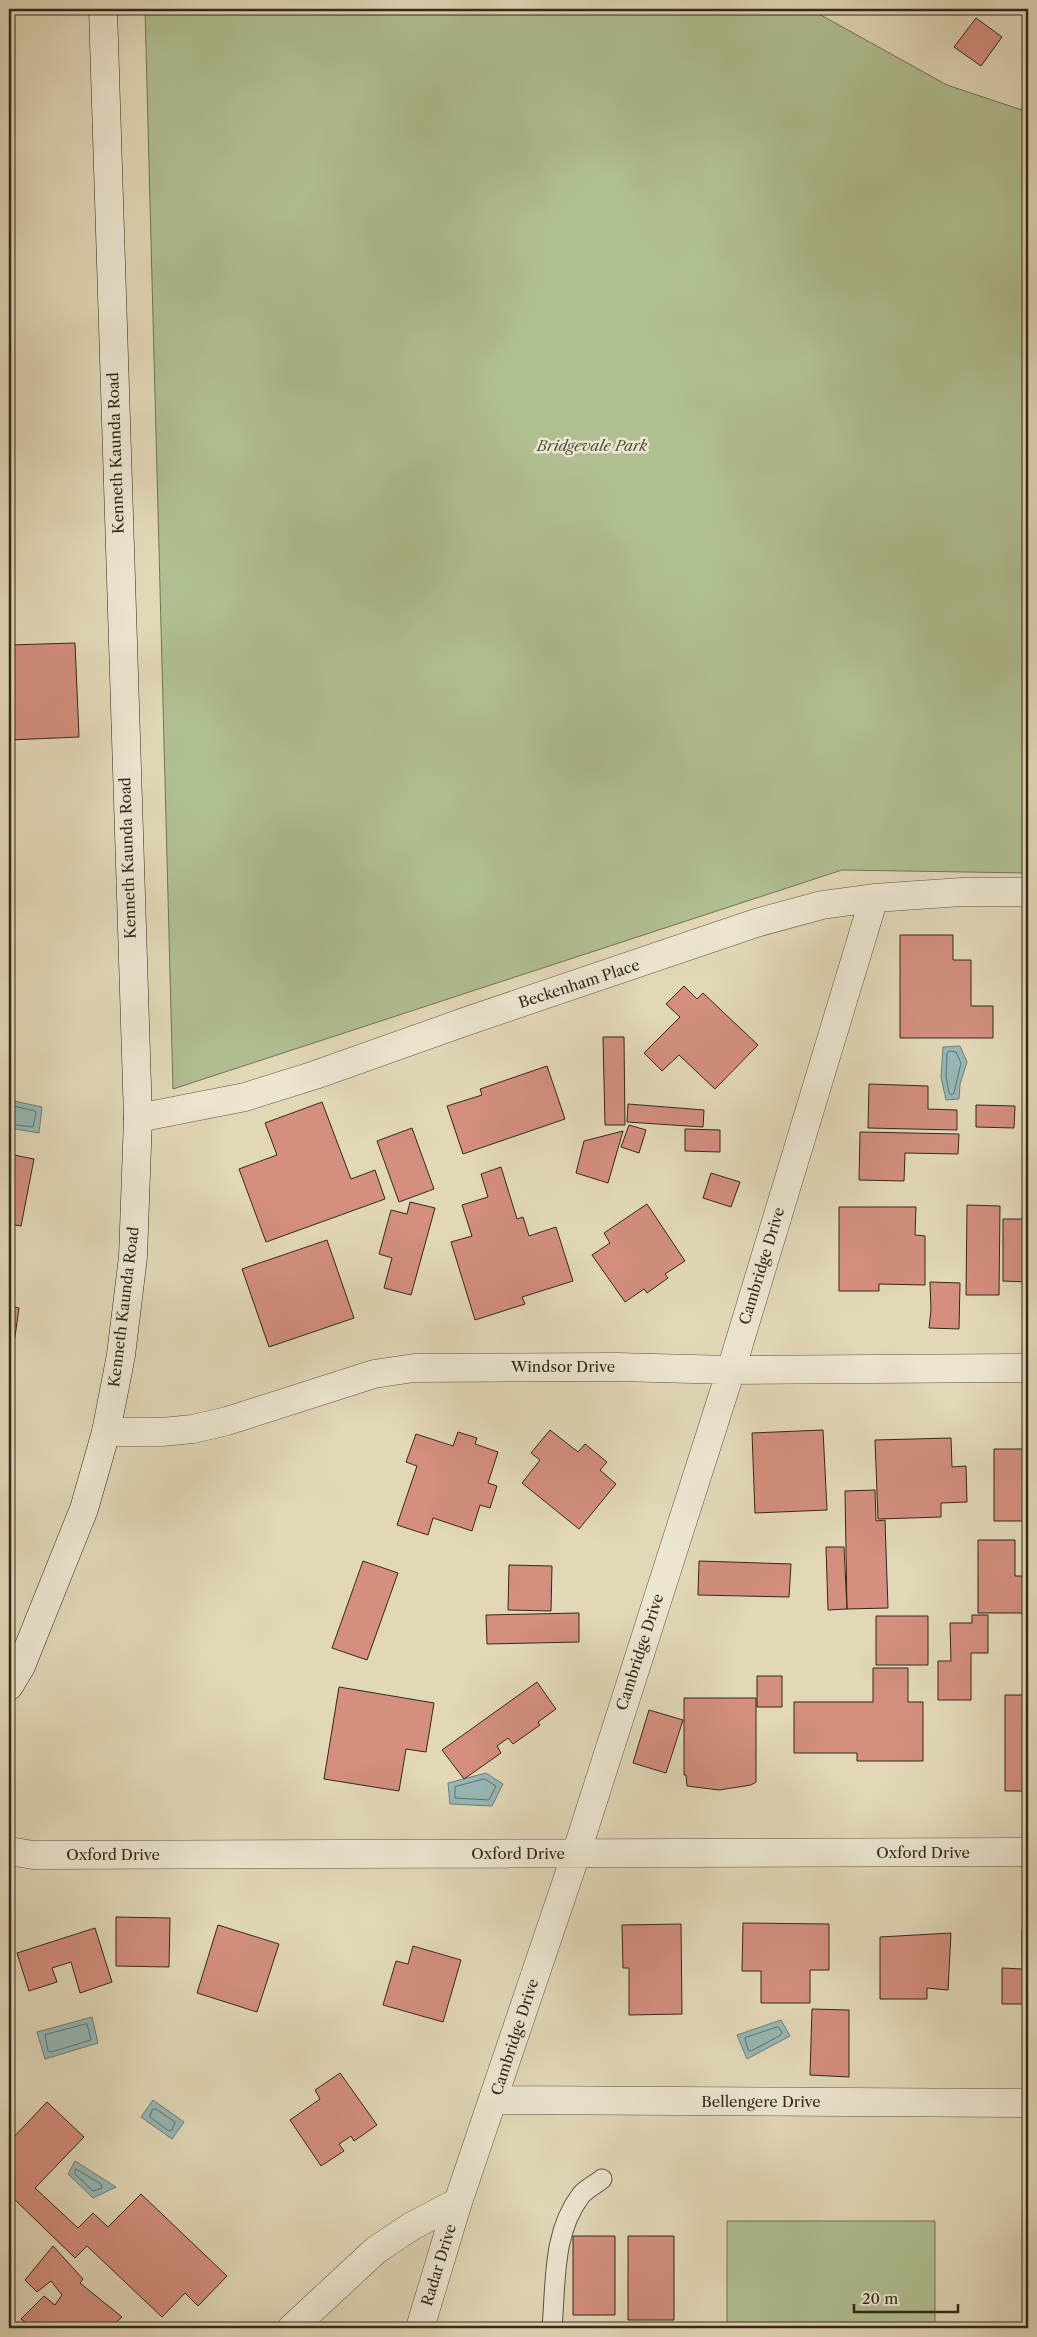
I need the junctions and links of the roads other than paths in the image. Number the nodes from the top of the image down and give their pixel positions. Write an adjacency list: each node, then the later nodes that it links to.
1 (103, 9): 4 (street, Kenneth Kaunda Road)
2 (1028, 892): 3 (street, Beckenham Place)
3 (874, 898): 4 (street, Beckenham Place); 6 (street, Cambridge Drive)
4 (138, 1118): 7 (street, Kenneth Kaunda Road)
5 (1028, 1368): 6 (street, Windsor Drive)
6 (731, 1370): 7 (street, Windsor Drive); 11 (street, Cambridge Drive)
7 (106, 1432): 8 (street, Kenneth Kaunda Road)
8 (13, 1670)
9 (9, 1851): 11 (street, Oxford Drive)
10 (1028, 1852): 11 (street, Oxford Drive)
11 (576, 1854): 12 (street, Cambridge Drive)
12 (494, 2100): 13 (street, Bellengere Drive); 15 (street, Cambridge Drive)
13 (1028, 2103)
14 (602, 2179): 18 (lane)
15 (458, 2202): 16 (street); 17 (street, Radar Drive)
16 (292, 2328)
17 (420, 2328)
18 (552, 2328)

